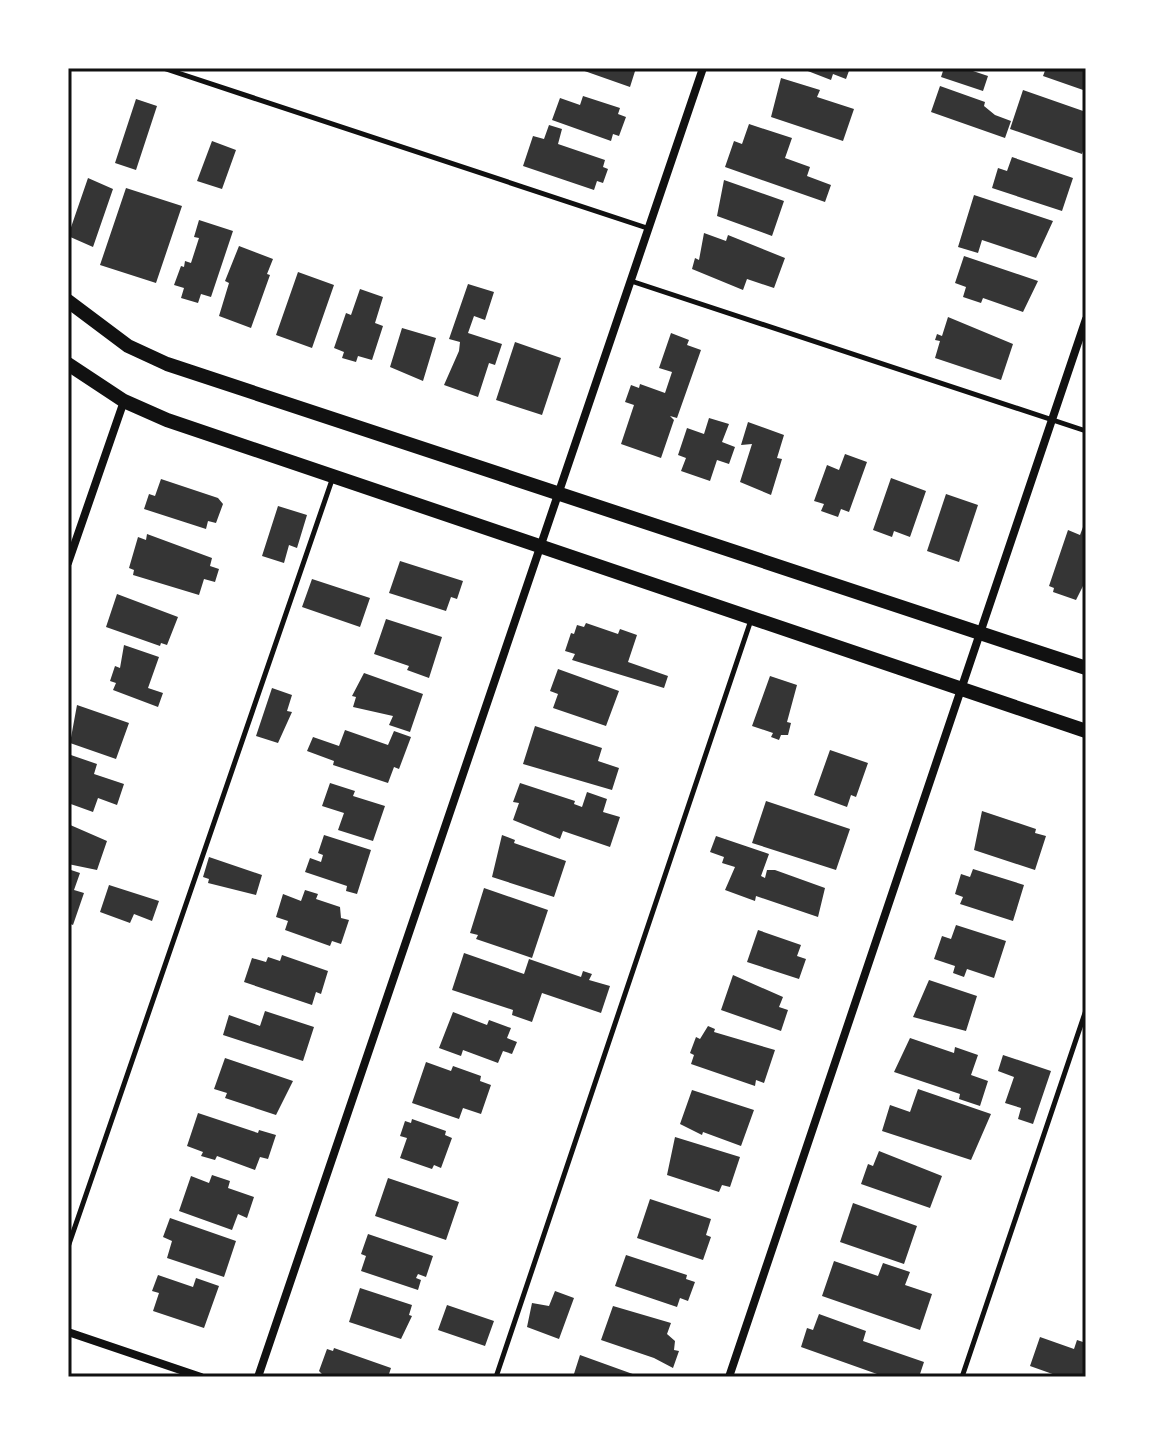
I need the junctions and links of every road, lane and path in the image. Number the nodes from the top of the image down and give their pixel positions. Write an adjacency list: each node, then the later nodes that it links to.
1 (163, 68): 3 (lane)
2 (703, 68): 3 (street)
3 (647, 228): 4 (street)
4 (629, 280): 9 (lane); 12 (street)
5 (68, 301): 12 (street)
6 (1086, 319): 9 (street)
7 (68, 364): 8 (street)
8 (124, 401): 11 (street); 14 (street)
9 (1052, 420): 10 (lane); 16 (street)
10 (1086, 431)
11 (333, 476): 13 (street); 21 (lane)
12 (558, 492): 13 (street); 16 (street)
13 (540, 547): 15 (street); 24 (street)
14 (68, 563)
15 (752, 619): 18 (street); 25 (lane)
16 (980, 632): 17 (street); 18 (street)
17 (1086, 668)
18 (961, 690): 19 (street); 26 (street)
19 (1086, 731)
20 (1086, 1010): 27 (lane)
21 (68, 1247)
22 (68, 1332): 23 (street)
23 (201, 1377)
24 (258, 1377)
25 (496, 1377)
26 (729, 1377)
27 (962, 1377)

